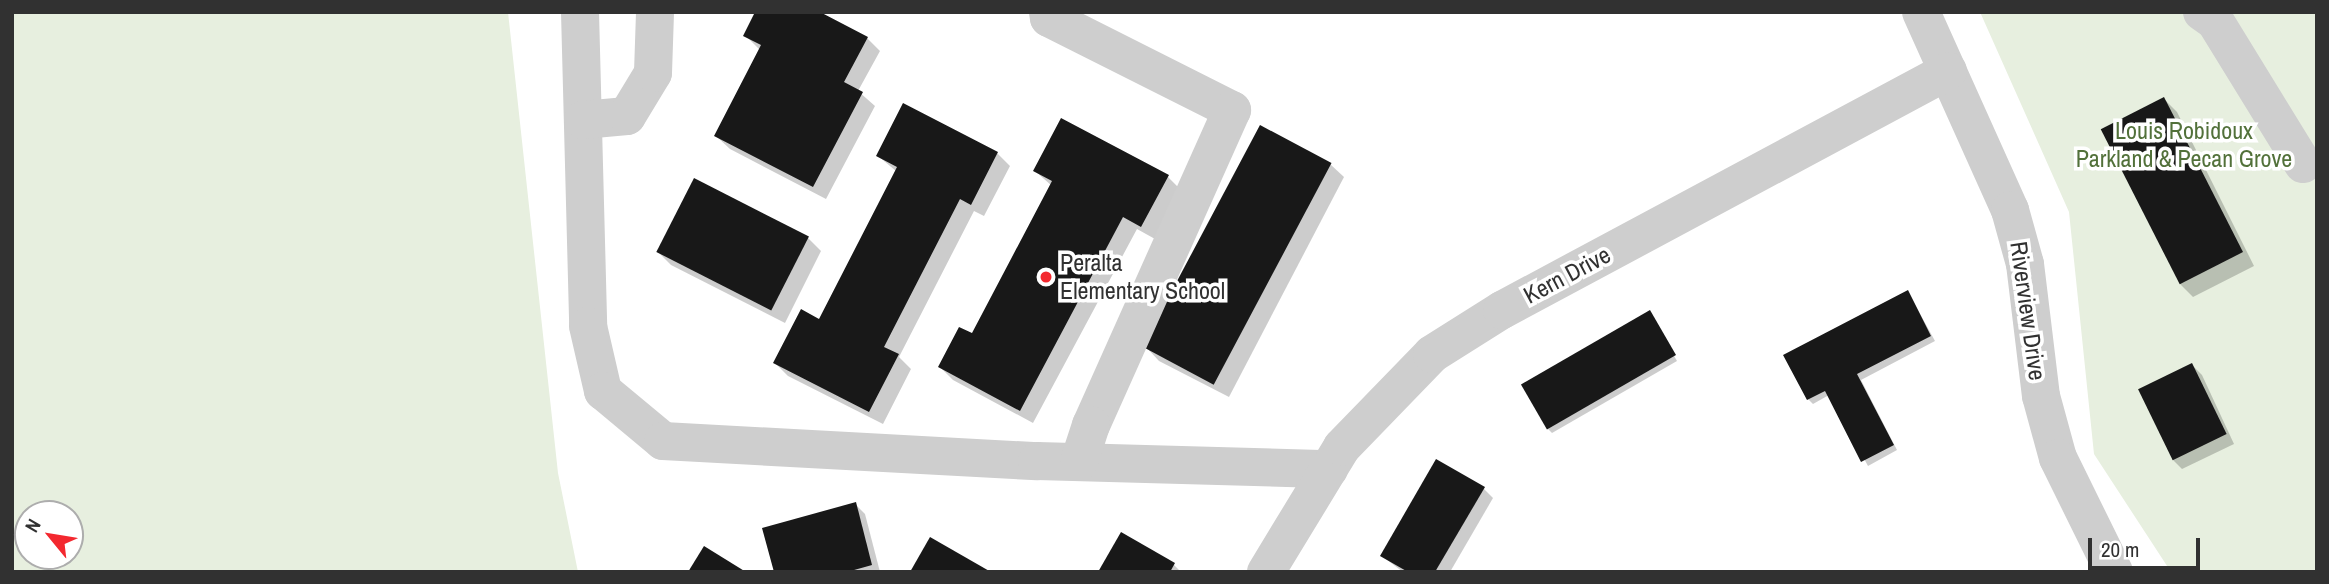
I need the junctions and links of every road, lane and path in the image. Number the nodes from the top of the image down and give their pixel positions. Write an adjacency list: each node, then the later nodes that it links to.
1 (580, 12): 7 (street)
2 (656, 12): 7 (street)
3 (1048, 12): 9 (street)
4 (1922, 12): 6 (street, Riverview Drive)
5 (2202, 12): 8 (street)
6 (1948, 71): 10 (street, Kern Drive); 12 (street, Riverview Drive)
7 (583, 120): 9 (street)
8 (2303, 164)
9 (1079, 462): 10 (street)
10 (1329, 468): 11 (street, Kern Drive)
11 (1266, 572)
12 (2114, 572)

